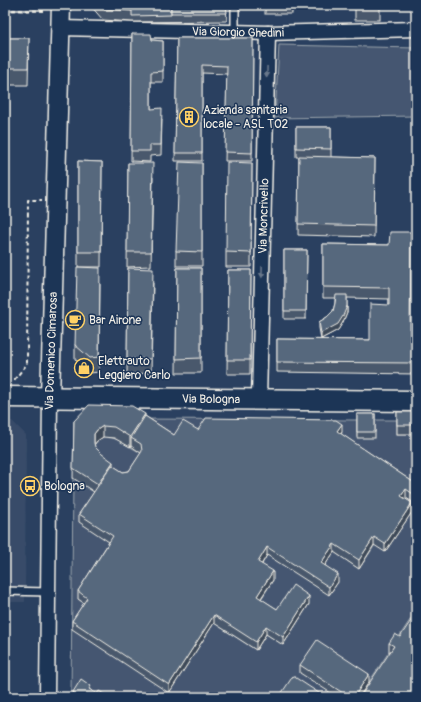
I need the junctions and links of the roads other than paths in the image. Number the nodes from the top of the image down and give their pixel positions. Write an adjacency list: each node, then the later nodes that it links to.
1 (234, 5): 4 (lane)
2 (61, 14): 4 (street, Via Giorgio Ghedini); 7 (street, Via Domenico Cimarosa)
3 (416, 29): 5 (street, Via Giorgio Ghedini)
4 (235, 32): 5 (street, Via Giorgio Ghedini)
5 (268, 33): 8 (street, Via Moncrivello, one-way to 8)
6 (8, 397): 7 (main road, Via Bologna)
7 (50, 398): 8 (main road, Via Bologna); 11 (street, Via Domenico Cimarosa)
8 (259, 399): 9 (main road, Via Bologna)
9 (416, 401)
10 (5, 591): 11 (lane)
11 (48, 592): 12 (street, Via Domenico Cimarosa)
12 (47, 697)

